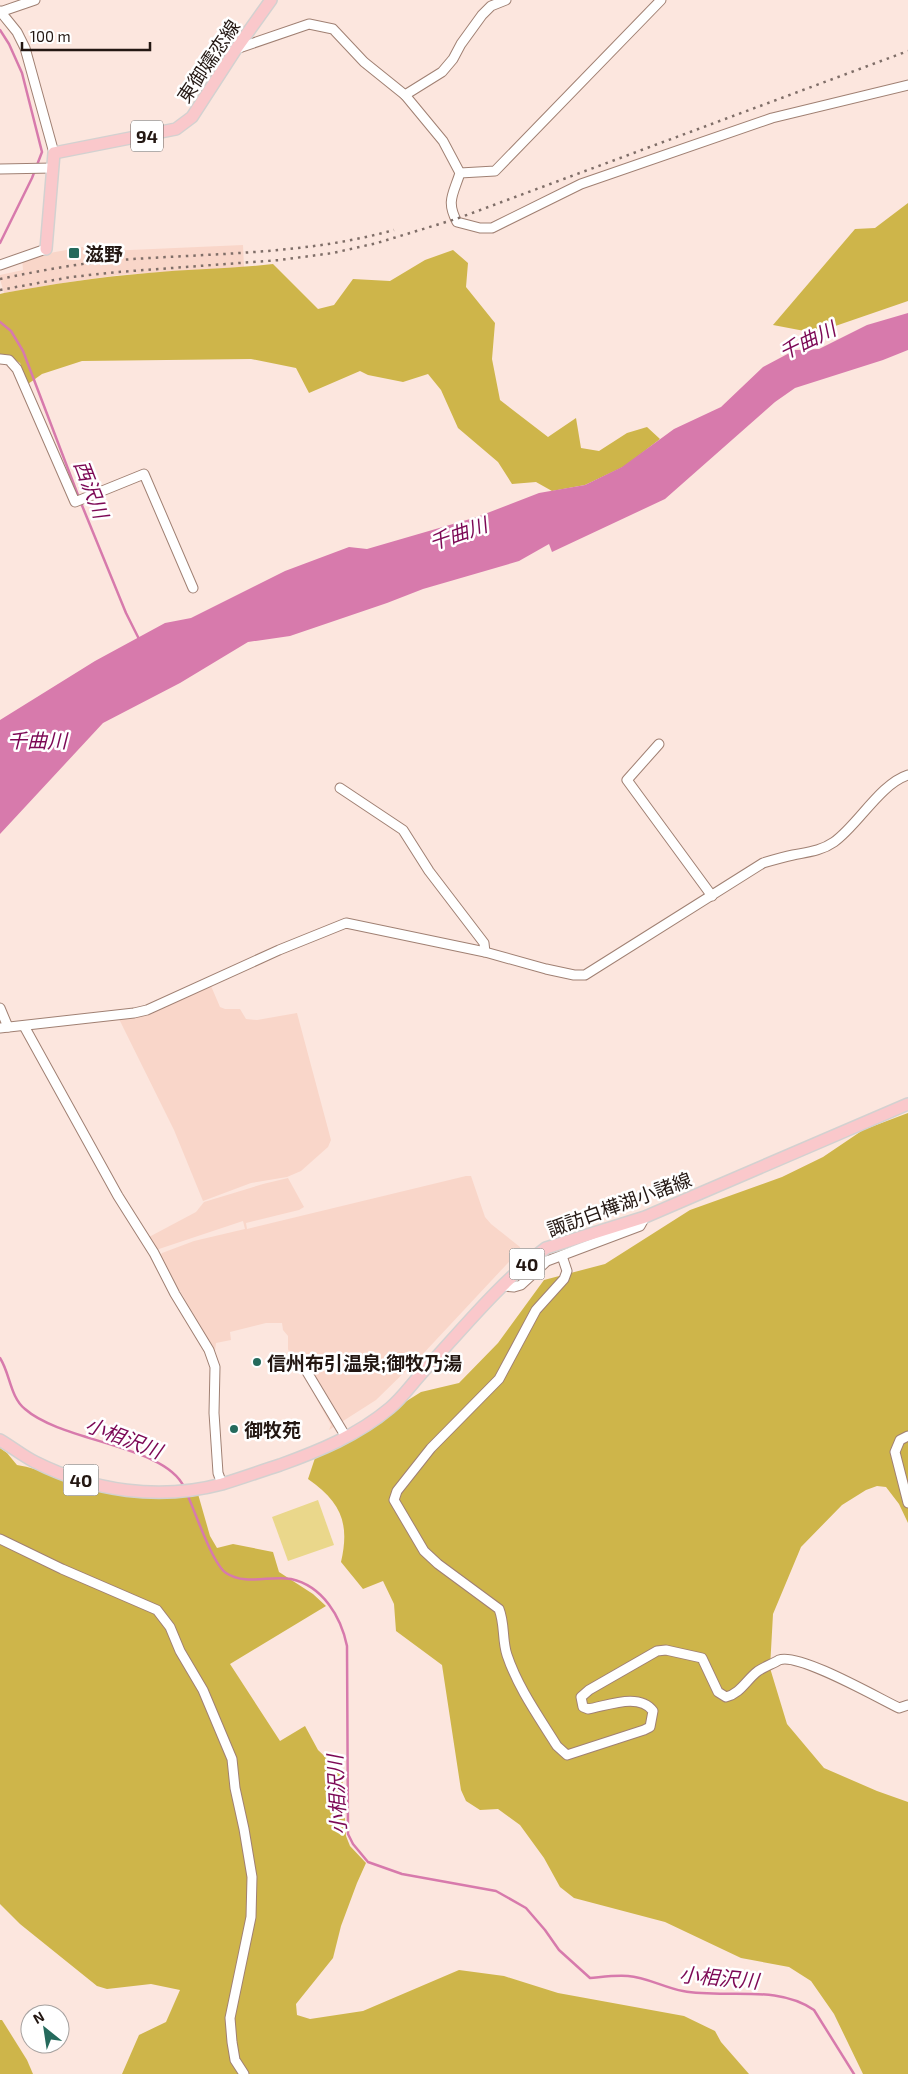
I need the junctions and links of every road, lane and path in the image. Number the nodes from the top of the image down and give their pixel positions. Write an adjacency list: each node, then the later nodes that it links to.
1 (35, 0): 5 (street)
2 (271, 0): 6 (main road, 東御嬬恋線 / 94)
3 (506, 0): 8 (street)
4 (661, 0): 12 (street)
5 (0, 11): 9 (street)
6 (236, 49): 8 (street); 9 (main road, 東御嬬恋線 / 94)
7 (908, 85): 12 (street)
8 (405, 95): 12 (street)
9 (54, 153): 10 (main road)
10 (47, 168): 11 (street); 13 (main road)
11 (0, 169)
12 (460, 173)
13 (46, 249): 14 (street)
14 (0, 264)
15 (0, 359): 16 (street)
16 (193, 588)
17 (659, 744): 20 (street)
18 (908, 774): 20 (street)
19 (340, 788): 21 (street)
20 (712, 896): 21 (street)
21 (485, 952): 23 (street)
22 (0, 1008): 24 (street)
23 (24, 1026): 24 (street); 33 (street)
24 (4, 1028)
25 (908, 1104): 26 (main road, 諏訪白樺湖小諸線 / 40)
26 (645, 1217): 27 (street); 28 (main road, 諏訪白樺湖小諸線 / 40)
27 (562, 1256): 28 (street); 36 (street)
28 (504, 1286): 31 (main road, 諏訪白樺湖小諸線 / 40)
29 (307, 1372): 31 (street)
30 (908, 1436): 34 (street)
31 (346, 1437): 33 (main road, 諏訪白樺湖小諸線 / 40)
32 (0, 1440): 33 (main road, 諏訪白樺湖小諸線 / 40)
33 (222, 1484)
34 (908, 1503)
35 (0, 1539): 37 (street)
36 (908, 1705)
37 (244, 2074)

